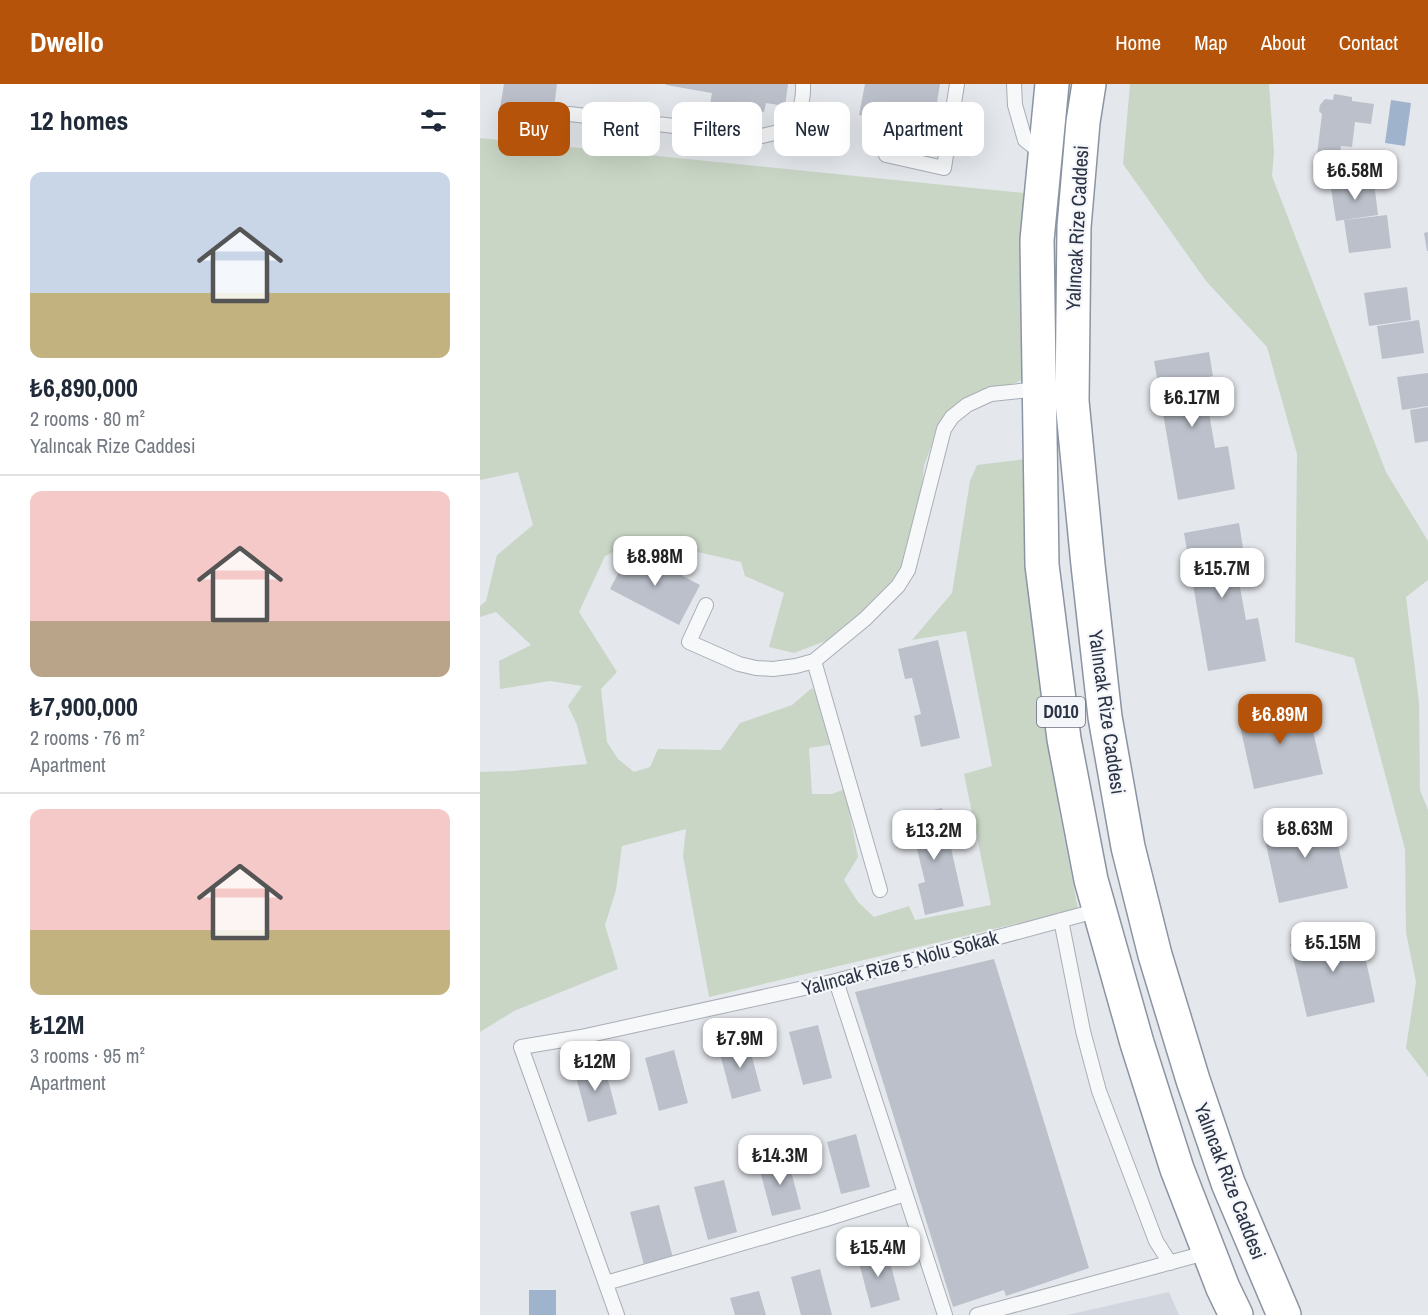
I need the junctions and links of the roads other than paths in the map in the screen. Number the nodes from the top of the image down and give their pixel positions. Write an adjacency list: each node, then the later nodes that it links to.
1 (804, 84): 7 (lane)
2 (957, 84): 6 (lane)
3 (1014, 84): 10 (lane)
4 (1052, 84): 10 (highway, Yalıncak Rize Caddesi / D010)
5 (1089, 84): 26 (highway, Yalıncak Rize Caddesi)
6 (954, 102)
7 (570, 114)
8 (890, 156): 9 (lane)
9 (946, 156)
10 (1045, 156): 11 (highway, Yalıncak Rize Caddesi / D010)
11 (1039, 389): 13 (lane); 15 (highway, Yalıncak Rize Caddesi / D010)
12 (706, 605): 13 (lane)
13 (814, 661): 14 (lane)
14 (879, 890)
15 (1100, 910): 16 (lane, Yalıncak Rize 5 Nolu Sokak); 19 (highway, Yalıncak Rize Caddesi / D010)
16 (1061, 920): 17 (lane, Yalıncak Rize 5 Nolu Sokak); 20 (lane)
17 (836, 981): 18 (lane); 21 (lane, Yalıncak Rize 5 Nolu Sokak)
18 (905, 1194): 21 (lane); 23 (lane)
19 (1209, 1252): 20 (lane); 25 (highway, Yalıncak Rize Caddesi / D010)
20 (1170, 1263): 24 (lane)
21 (606, 1283): 22 (lane, Yalıncak Rize 5 Nolu Sokak)
22 (617, 1315)
23 (945, 1315)
24 (977, 1315)
25 (1236, 1315)
26 (1284, 1315)

